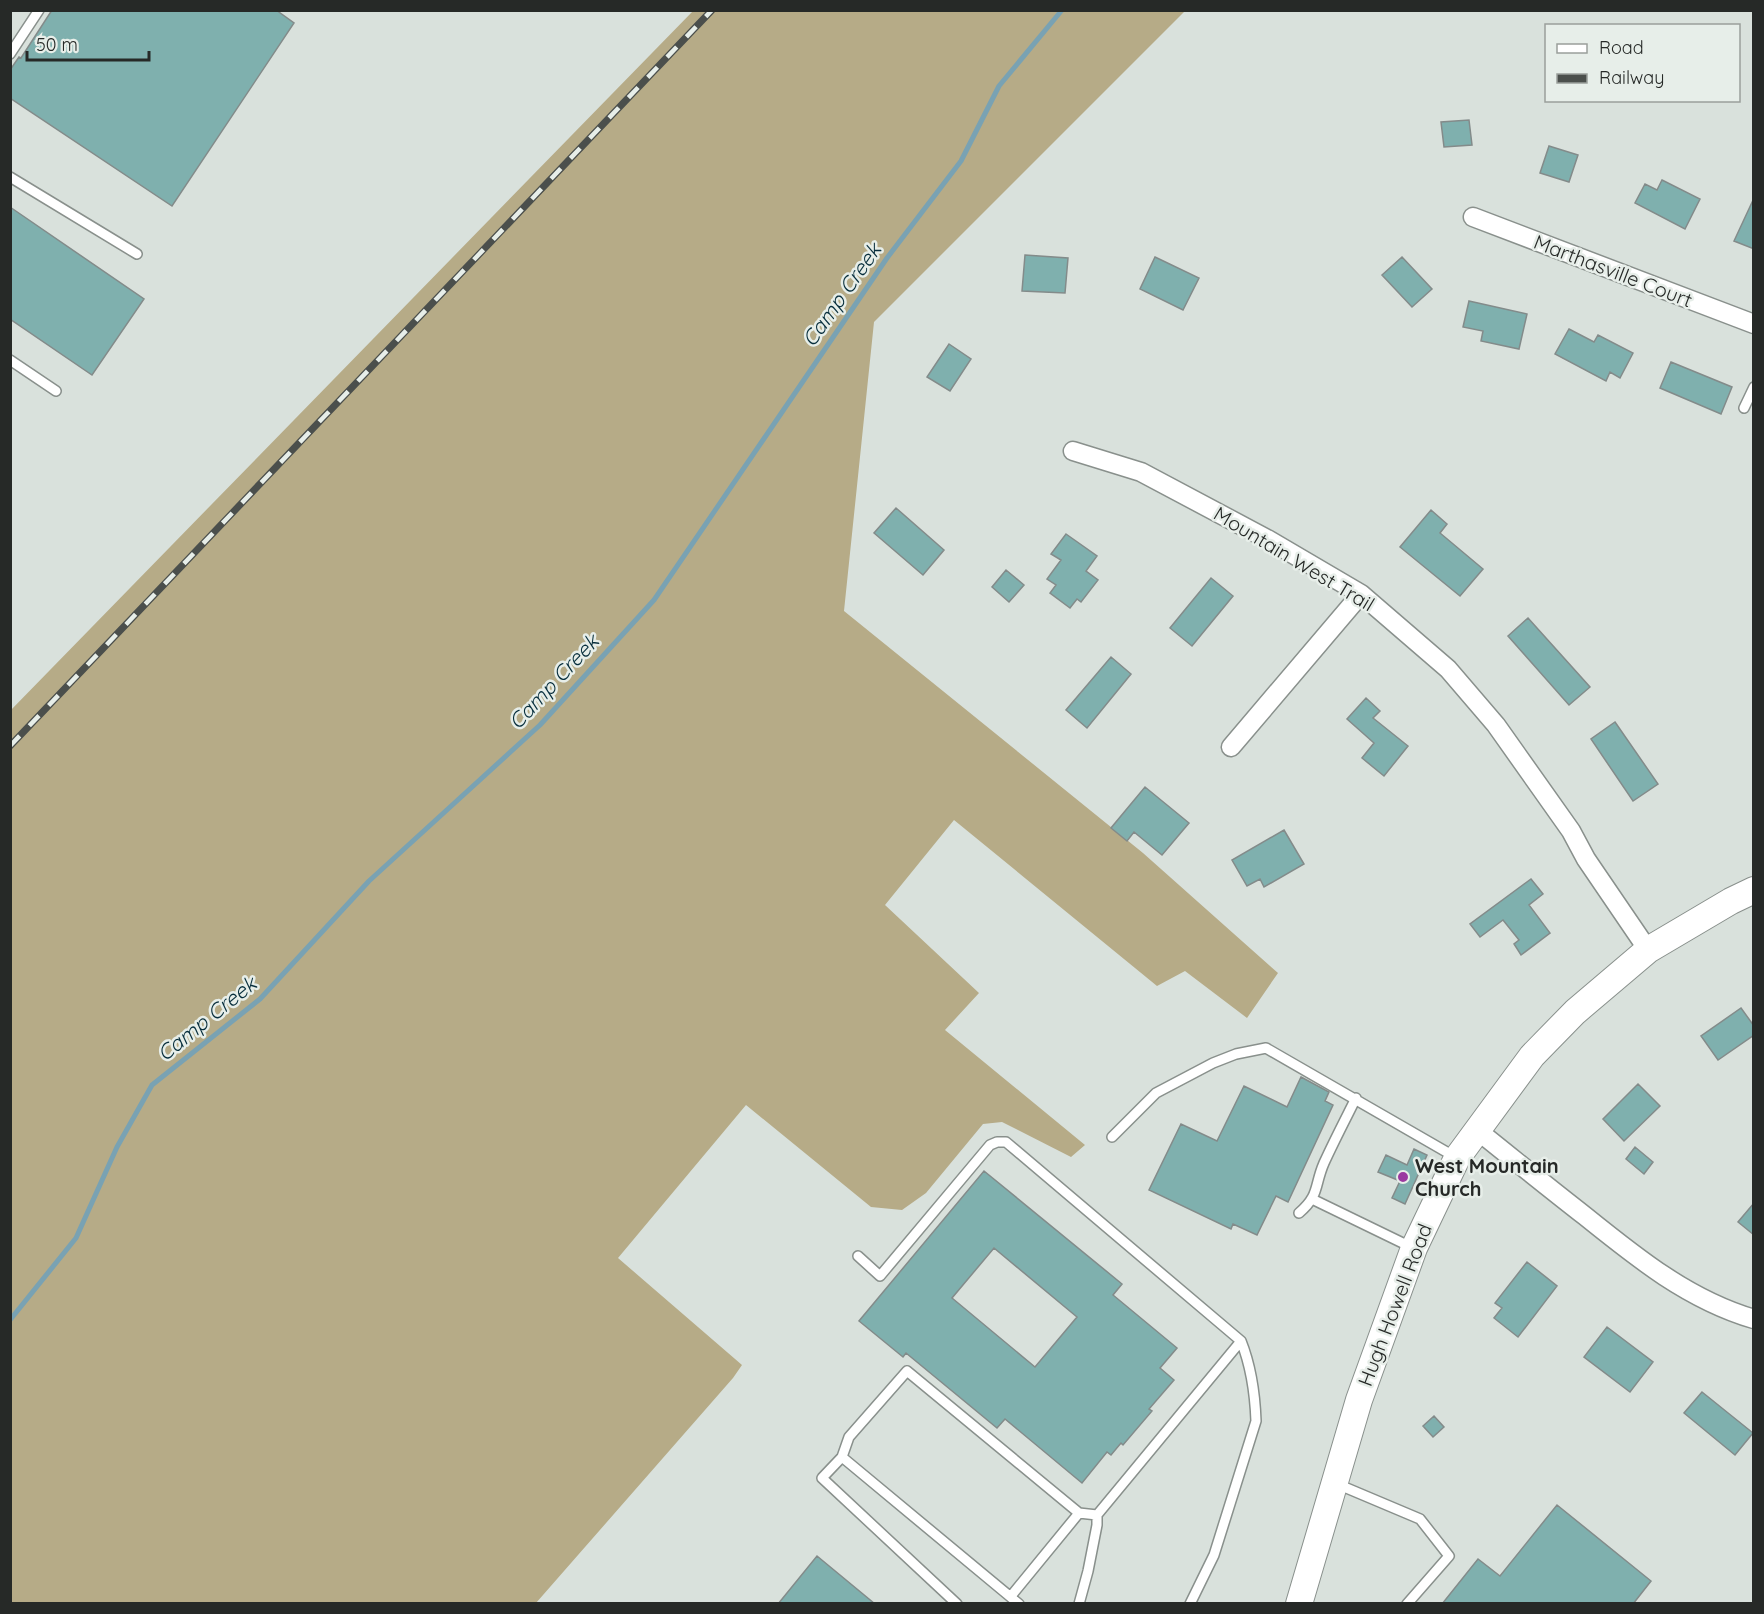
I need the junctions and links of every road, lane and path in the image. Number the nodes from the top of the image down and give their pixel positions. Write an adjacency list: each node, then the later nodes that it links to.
1 (39, 10): 2 (lane)
2 (10, 54)
3 (10, 177): 5 (lane)
4 (1473, 217): 6 (street, Marthasville Court)
5 (137, 254)
6 (1754, 324)
7 (10, 360): 9 (lane)
8 (1754, 387): 10 (lane)
9 (56, 391)
10 (1744, 408)
11 (1073, 451): 12 (street, Mountain West Trail)
12 (1361, 594): 13 (street); 15 (street, Mountain West Trail)
13 (1231, 747)
14 (1754, 890): 15 (main road, Hugh Howell Road)
15 (1648, 950): 17 (main road, Hugh Howell Road)
16 (1356, 1098): 18 (lane); 19 (lane); 20 (lane)
17 (1477, 1130): 19 (main road, Hugh Howell Road); 24 (street)
18 (1112, 1137)
19 (1458, 1158): 22 (main road, Hugh Howell Road)
20 (1312, 1199): 21 (lane); 22 (lane)
21 (1299, 1213)
22 (1414, 1248): 27 (main road, Hugh Howell Road)
23 (858, 1256): 25 (lane)
24 (1754, 1319)
25 (1241, 1341): 29 (lane); 35 (lane)
26 (842, 1457): 28 (lane); 31 (lane); 32 (lane)
27 (1334, 1482): 30 (main road, Hugh Howell Road); 38 (lane)
28 (1079, 1513): 29 (lane); 31 (lane)
29 (1097, 1515): 34 (lane)
30 (1312, 1557): 36 (main road); 37 (main road, Hugh Howell Road)
31 (1011, 1596): 33 (lane)
32 (957, 1604)
33 (1019, 1604)
34 (1079, 1604)
35 (1190, 1604)
36 (1281, 1604)
37 (1299, 1604)
38 (1407, 1604)

